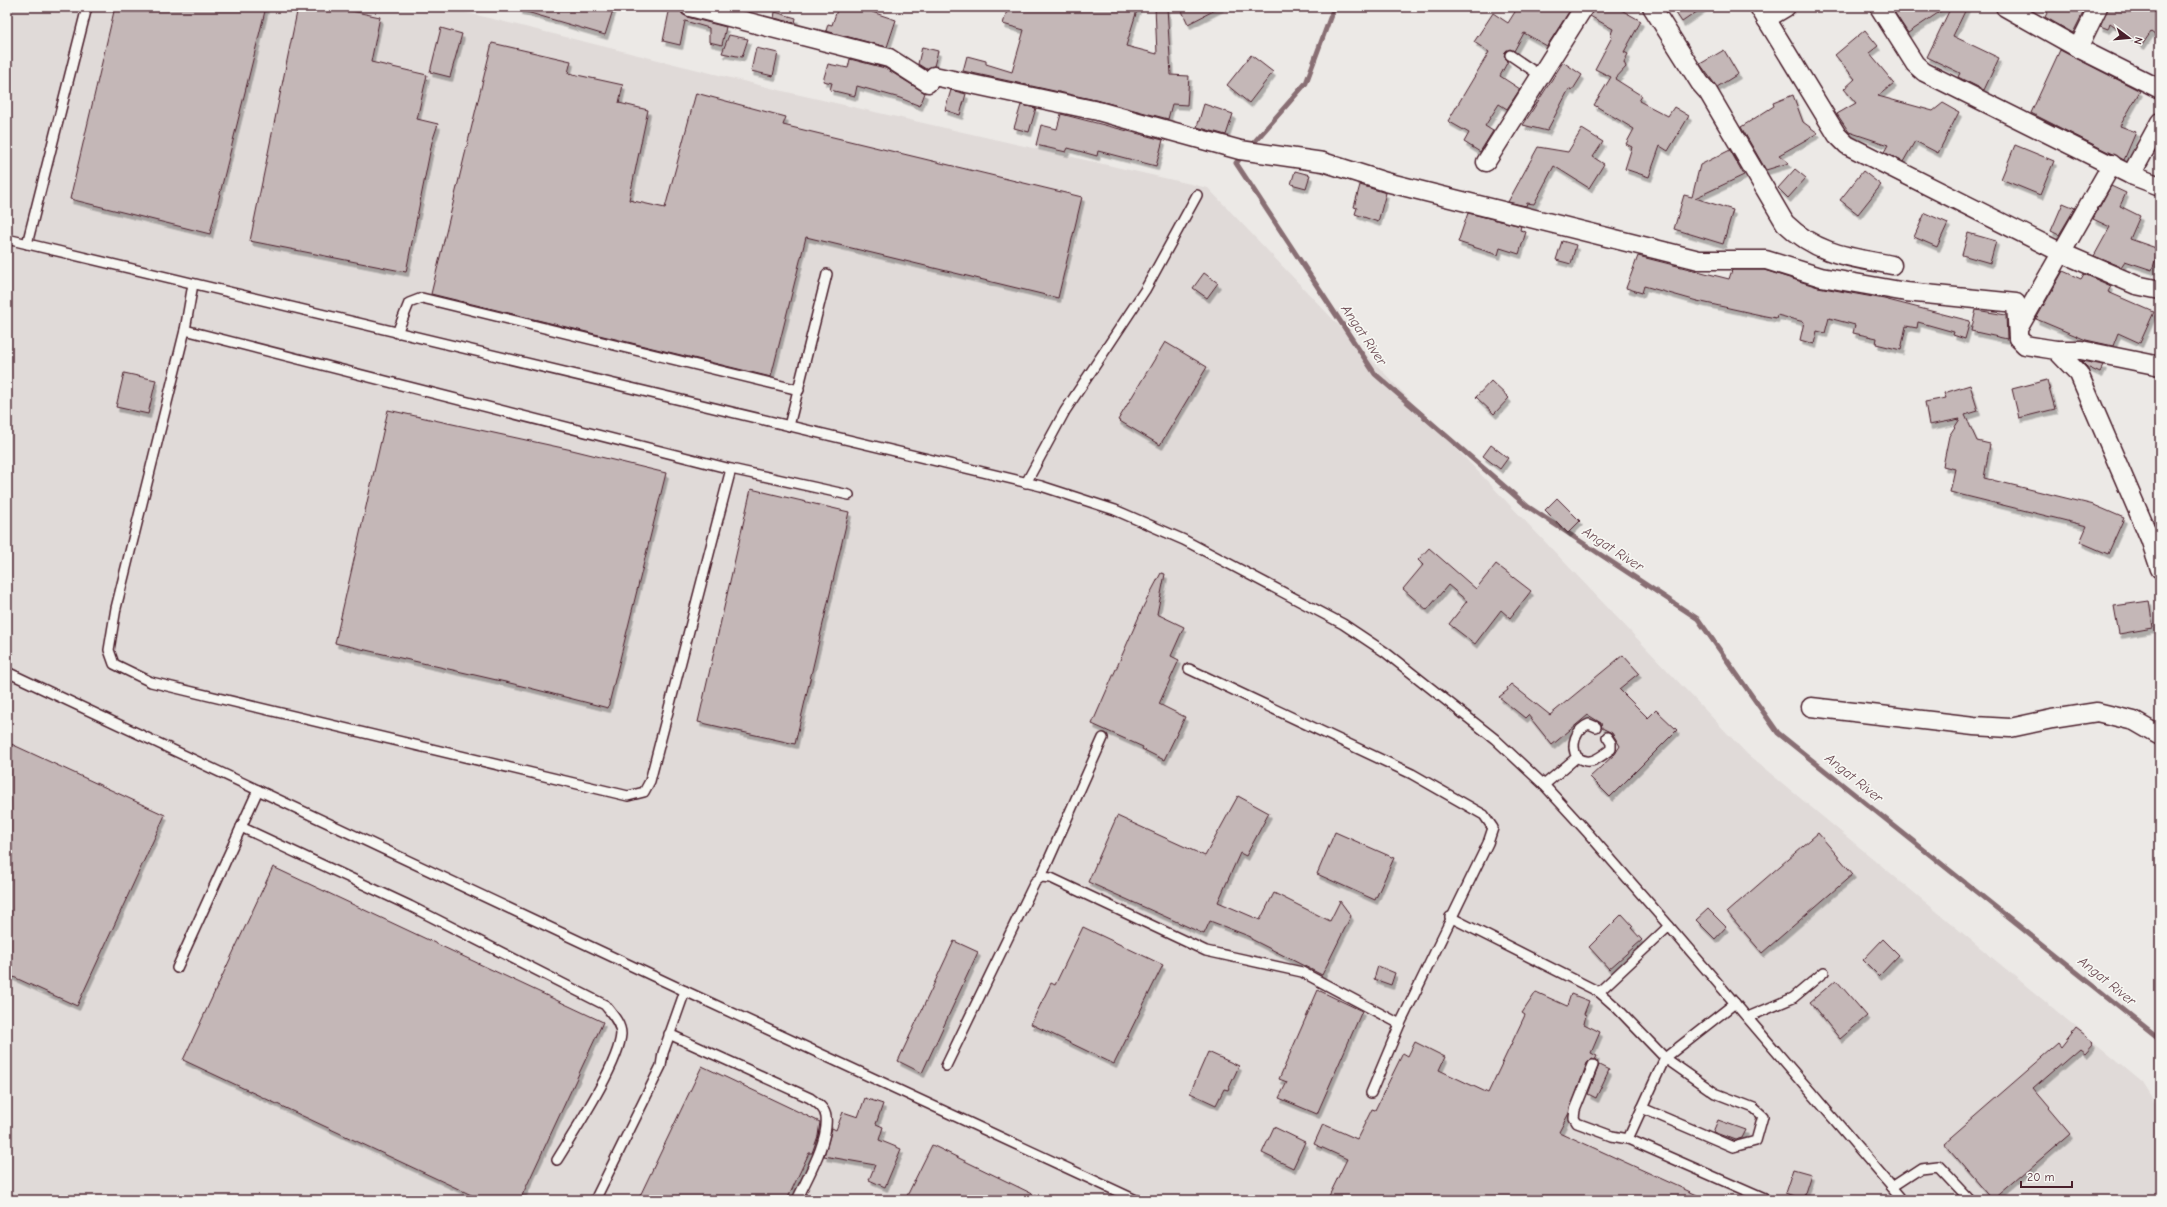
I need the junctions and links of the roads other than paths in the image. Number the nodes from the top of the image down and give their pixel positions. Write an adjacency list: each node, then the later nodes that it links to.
1 (87, 7): 21 (lane)
2 (690, 7): 29 (street)
3 (1584, 7): 12 (street)
4 (1652, 7): 23 (street)
5 (1786, 7): 9 (street)
6 (1879, 7): 16 (street)
7 (2005, 7): 10 (street)
8 (2098, 7): 10 (street)
9 (1763, 13): 22 (street)
10 (2078, 48): 13 (street)
11 (1510, 55): 12 (lane)
12 (1541, 76): 15 (street)
13 (2160, 89)
14 (2160, 122): 17 (street)
15 (1486, 162)
16 (2112, 164): 17 (street); 22 (street)
17 (2131, 175): 18 (street)
18 (2160, 186)
19 (1197, 195): 35 (lane)
20 (7, 240): 21 (lane)
21 (27, 244): 25 (lane)
22 (2062, 253): 26 (street); 29 (street)
23 (1892, 265)
24 (827, 274): 32 (lane)
25 (193, 284): 27 (lane); 28 (lane)
26 (2160, 290)
27 (185, 330): 34 (lane); 34 (lane)
28 (397, 333): 32 (lane); 33 (lane)
29 (2018, 338): 30 (street)
30 (2056, 350): 31 (street); 37 (street)
31 (2160, 366)
32 (799, 390): 33 (lane)
33 (789, 426): 35 (lane)
34 (731, 469): 36 (lane)
35 (1026, 483): 46 (lane)
36 (848, 495)
37 (2160, 569)
38 (1189, 669): 50 (lane)
39 (7, 672): 47 (lane)
40 (1811, 707): 42 (street)
41 (1596, 727): 45 (lane)
42 (2160, 736)
43 (1607, 737): 45 (lane)
44 (1103, 738): 49 (lane)
45 (1577, 757): 46 (lane)
46 (1544, 785): 51 (lane)
47 (258, 790): 48 (lane); 54 (lane)
48 (242, 827): 52 (lane); 66 (lane)
49 (1041, 877): 58 (lane); 62 (lane)
50 (1450, 917): 55 (lane); 58 (lane)
51 (1669, 926): 55 (lane); 56 (lane)
52 (177, 968)
53 (1824, 972): 57 (lane)
54 (685, 991): 59 (lane); 70 (lane)
55 (1599, 992): 60 (lane)
56 (1735, 1003): 57 (lane); 60 (lane)
57 (1748, 1017): 67 (lane)
58 (1400, 1024): 63 (lane)
59 (669, 1034): 68 (lane); 69 (lane)
60 (1665, 1058): 64 (lane); 64 (lane)
61 (1593, 1065): 65 (lane)
62 (946, 1066)
63 (1371, 1093)
64 (1642, 1108): 65 (lane)
65 (1628, 1139): 71 (lane)
66 (558, 1160)
67 (1892, 1187): 72 (lane); 73 (lane)
68 (595, 1200)
69 (797, 1200)
70 (1136, 1200)
71 (1767, 1200)
72 (1903, 1200)
73 (1970, 1200)

